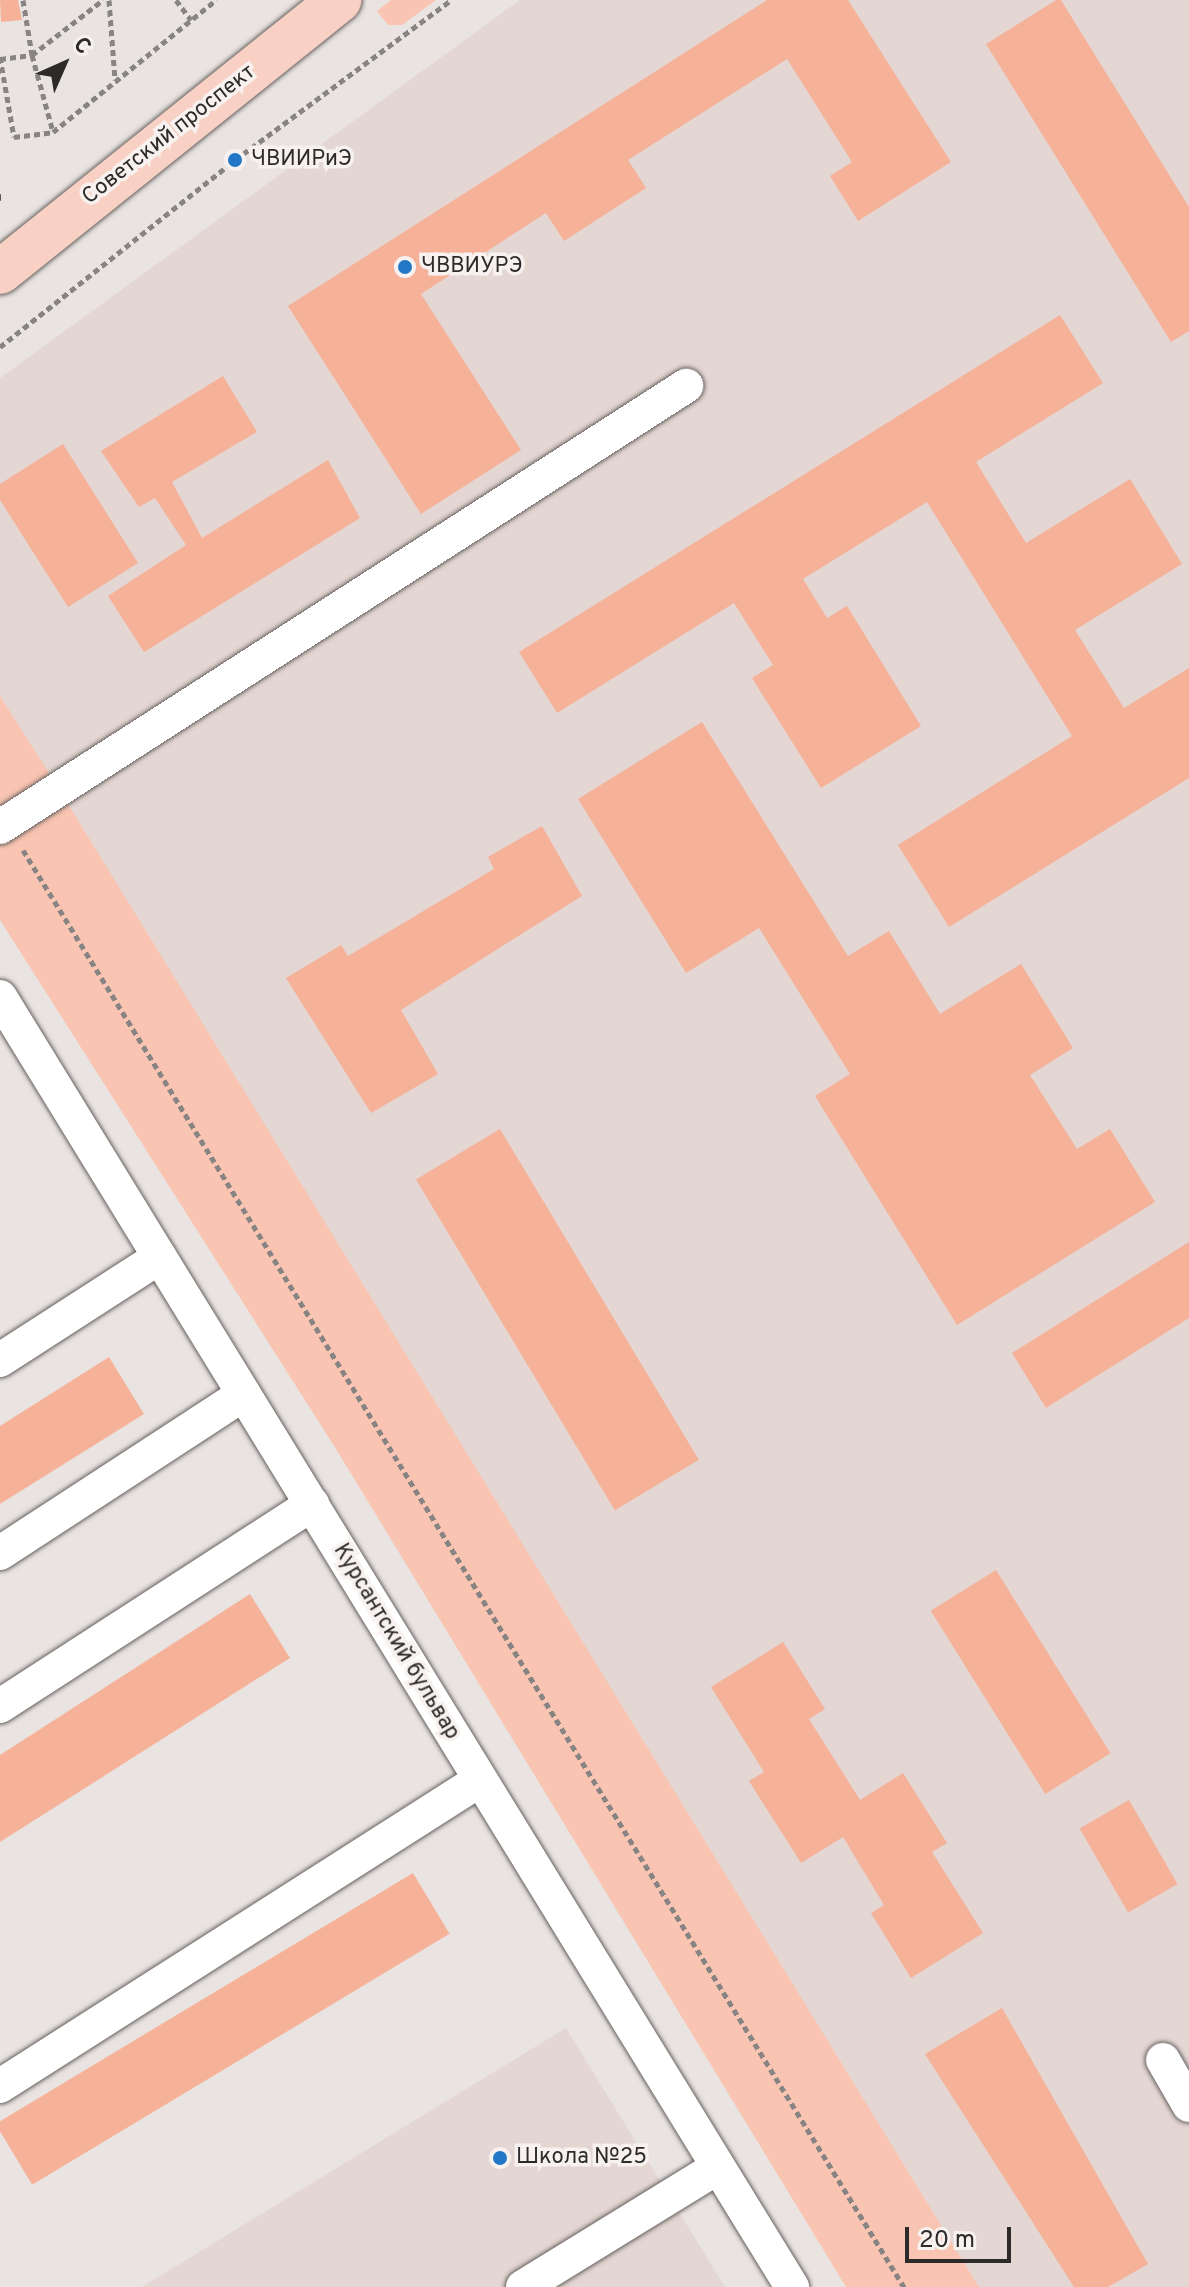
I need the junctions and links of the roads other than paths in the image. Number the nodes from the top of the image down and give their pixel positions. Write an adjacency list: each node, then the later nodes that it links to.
1 (340, 0): 2 (main road, Советский проспект)
2 (0, 272)
3 (686, 386): 4 (street)
4 (4, 825)
5 (0, 997): 6 (street, Курсантский бульвар)
6 (160, 1257): 7 (street); 8 (street, Курсантский бульвар)
7 (0, 1360)
8 (244, 1394): 9 (street, Курсантский бульвар); 10 (street)
9 (312, 1504): 11 (street); 12 (street, Курсантский бульвар)
10 (0, 1553)
11 (0, 1706)
12 (480, 1780): 14 (street); 16 (street, Курсантский бульвар)
13 (1163, 2060): 15 (street)
14 (0, 2086)
15 (1189, 2105)
16 (718, 2167): 17 (street); 18 (street, Курсантский бульвар)
17 (523, 2287)
18 (792, 2287)

